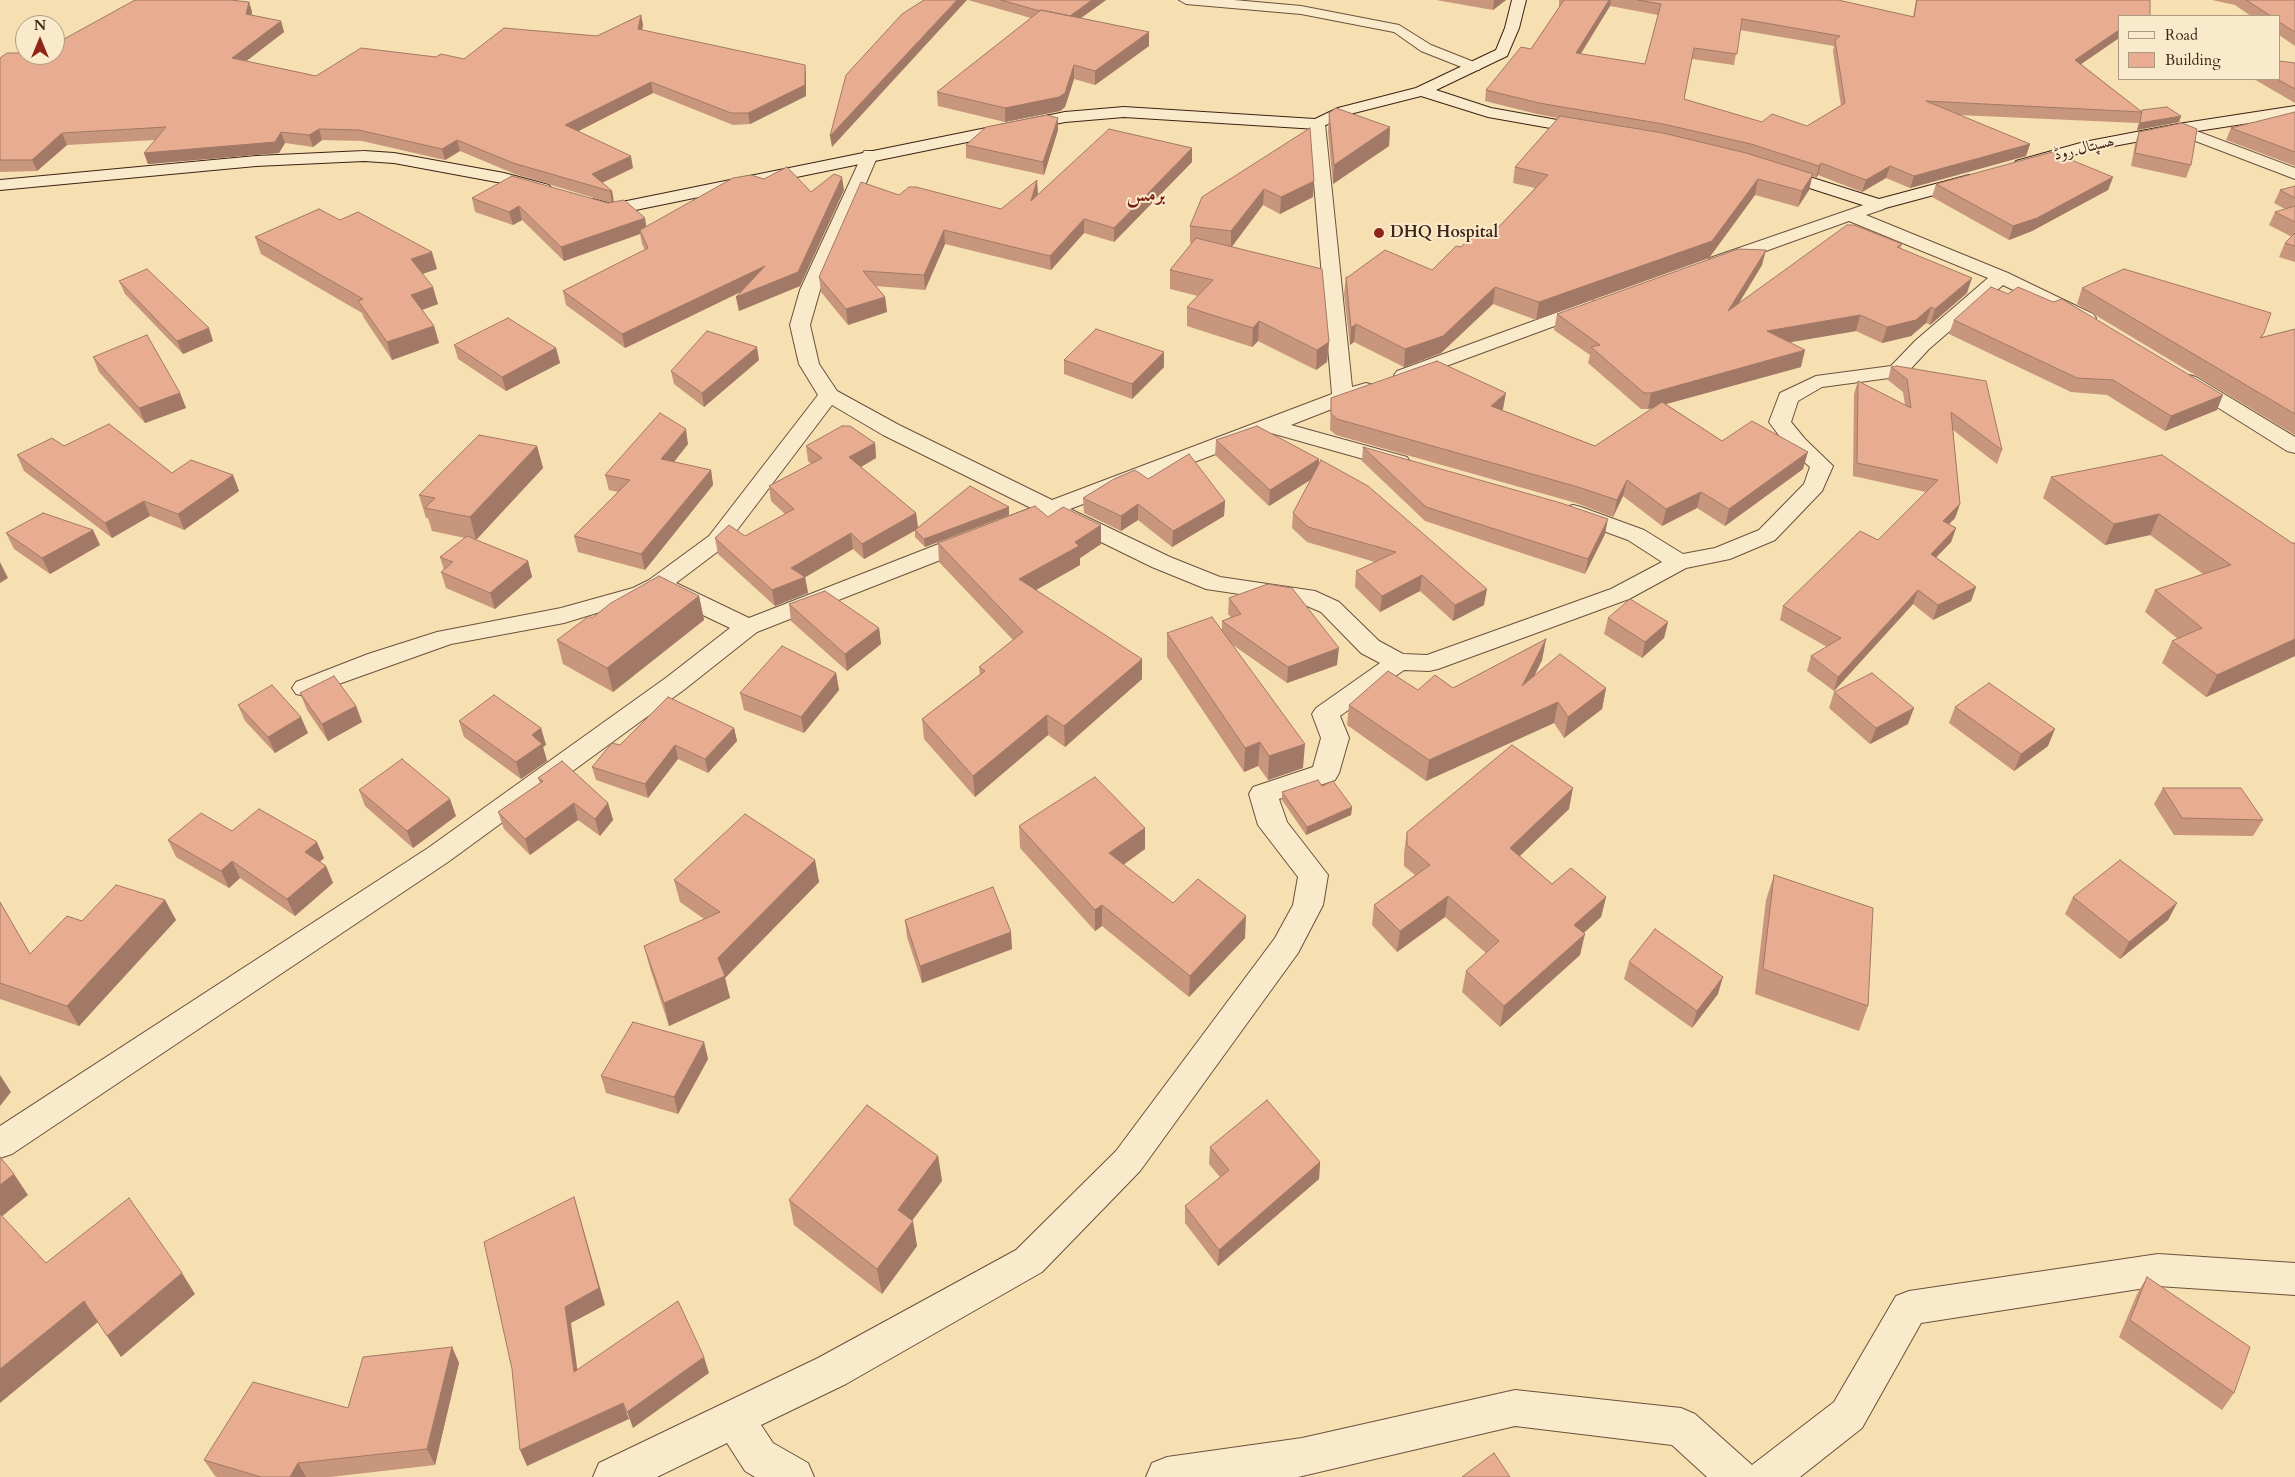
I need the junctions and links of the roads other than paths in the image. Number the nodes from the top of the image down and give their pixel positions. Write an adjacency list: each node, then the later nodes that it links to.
1 (1186, 0): 3 (street)
2 (1519, 0): 3 (street)
3 (1474, 67): 4 (street)
4 (1422, 91): 6 (street); 8 (street)
5 (2295, 111): 7 (street, ھسپتال روڈ)
6 (1317, 124): 9 (street); 26 (street)
7 (2178, 129): 11 (street, ھسپتال روڈ); 12 (street)
8 (1602, 132)
9 (870, 155): 16 (street); 24 (street)
10 (1757, 166): 17 (street)
11 (2006, 170)
12 (2295, 174)
13 (1988, 175): 17 (street)
14 (0, 185): 15 (street)
15 (560, 194)
16 (577, 199)
17 (1878, 205): 18 (street)
18 (1849, 215): 19 (street); 20 (street)
19 (1694, 270)
20 (2001, 277): 22 (street); 32 (street)
21 (1612, 299): 26 (street)
22 (2103, 328)
23 (2177, 374): 28 (street)
24 (829, 395): 25 (street); 31 (street); 33 (street)
25 (802, 396)
26 (1343, 398): 27 (street)
27 (1268, 425): 29 (street); 31 (street)
28 (2295, 446)
29 (1416, 467)
30 (1557, 507): 32 (street)
31 (1051, 508): 34 (street); 35 (street)
32 (1678, 562): 35 (street)
33 (658, 585): 34 (street); 36 (street)
34 (748, 627): 37 (street)
35 (1398, 662): 39 (street)
36 (305, 688)
37 (0, 1144)
38 (2295, 1279): 44 (street)
39 (734, 1419): 40 (street); 41 (street)
40 (614, 1477)
41 (793, 1477)
42 (1168, 1477): 43 (street)
43 (1737, 1477)
44 (1768, 1477)

